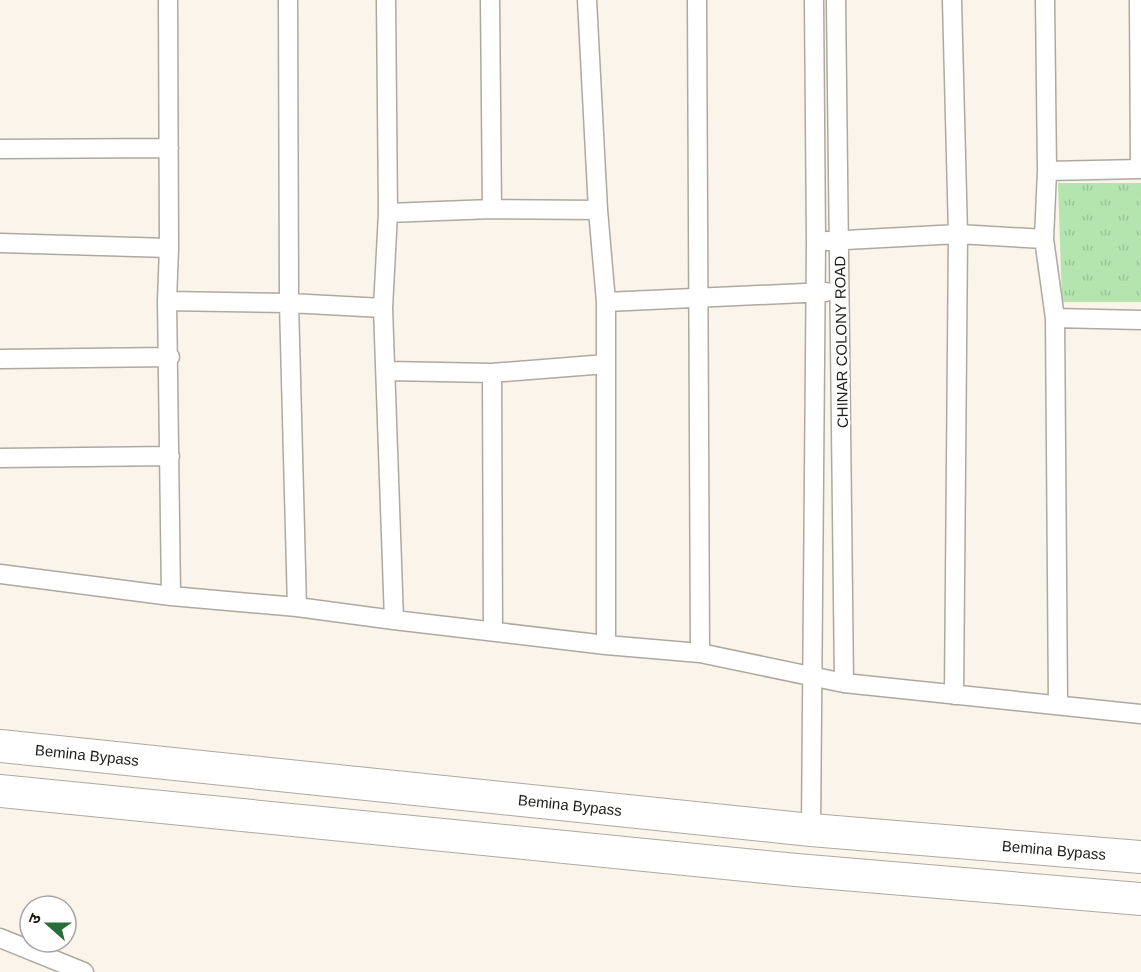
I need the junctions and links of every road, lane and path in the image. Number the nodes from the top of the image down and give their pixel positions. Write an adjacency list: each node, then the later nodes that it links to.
1 (168, 0): 12 (street)
2 (288, 0): 30 (street)
3 (386, 0): 18 (street)
4 (490, 0): 16 (street)
5 (587, 0): 17 (street)
6 (697, 0): 27 (street)
7 (814, 0): 22 (street, CHINAR COLONY ROAD)
8 (836, 0): 21 (street, CHINAR COLONY ROAD)
9 (952, 0): 19 (street)
10 (1045, 0): 15 (street)
11 (1139, 0): 14 (street)
12 (169, 148): 13 (street); 24 (street)
13 (0, 149)
14 (1141, 170): 15 (street)
15 (1047, 171): 20 (street)
16 (492, 209): 17 (street); 18 (street)
17 (598, 210): 29 (street)
18 (388, 213): 31 (street)
19 (958, 234): 20 (street); 21 (street); 50 (street)
20 (1044, 239): 32 (street)
21 (839, 241): 22 (street); 25 (street, CHINAR COLONY ROAD)
22 (816, 242): 26 (street, CHINAR COLONY ROAD)
23 (0, 243): 24 (street)
24 (169, 248): 28 (street)
25 (840, 291): 26 (street); 49 (street, CHINAR COLONY ROAD)
26 (816, 292): 27 (street); 48 (street, CHINAR COLONY ROAD)
27 (698, 298): 29 (street); 47 (street)
28 (167, 301): 30 (street); 34 (street)
29 (606, 302): 36 (street)
30 (289, 303): 31 (street); 43 (street)
31 (383, 308): 37 (street)
32 (1055, 318): 33 (street); 51 (street)
33 (1141, 320)
34 (170, 357): 35 (street); 39 (street)
35 (0, 359)
36 (606, 364): 38 (street); 46 (street)
37 (387, 371): 38 (street); 44 (street)
38 (492, 373): 45 (street)
39 (170, 456): 40 (street); 42 (street)
40 (0, 458)
41 (0, 574): 42 (street)
42 (171, 596): 43 (street)
43 (297, 607): 44 (street)
44 (394, 620): 45 (street)
45 (493, 631): 46 (street)
46 (606, 645): 47 (street)
47 (700, 653): 48 (street)
48 (812, 677): 49 (street); 55 (street, CHINAR COLONY ROAD)
49 (844, 683): 50 (street)
50 (954, 695): 51 (street)
51 (1058, 705): 52 (street)
52 (1141, 714)
53 (0, 746): 55 (highway, Bemina Bypass)
54 (0, 791): 57 (highway)
55 (811, 830): 56 (highway, Bemina Bypass)
56 (1141, 857)
57 (1141, 899)
58 (0, 939): 59 (street)
59 (84, 972)

